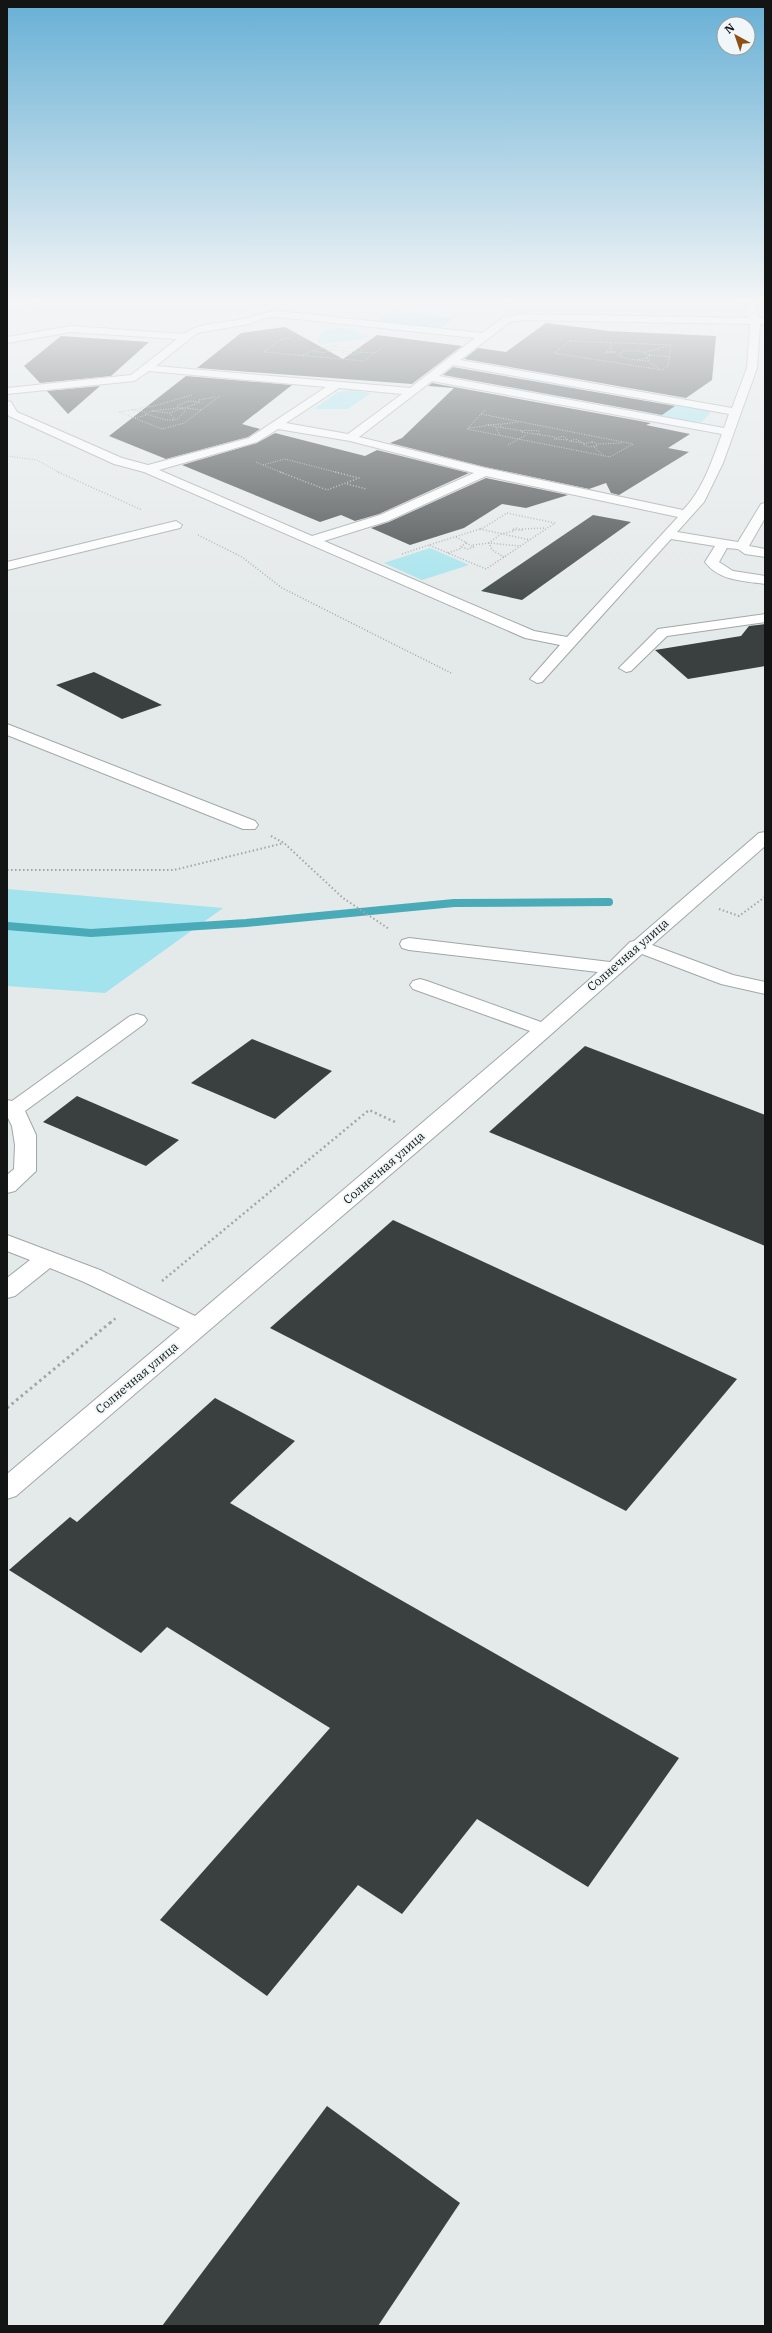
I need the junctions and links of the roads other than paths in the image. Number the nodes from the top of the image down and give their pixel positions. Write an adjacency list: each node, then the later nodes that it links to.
1 (9, 408): 11 (street)
2 (302, 408): 8 (street)
3 (388, 408): 10 (street)
4 (599, 408): 9 (street)
5 (713, 408): 7 (street)
6 (738, 408): 7 (street)
7 (736, 412): 9 (street)
8 (277, 425): 10 (street); 11 (street)
9 (728, 432): 14 (street)
10 (350, 438): 12 (street)
11 (148, 469): 17 (street)
12 (485, 472): 14 (street); 17 (street)
13 (765, 507): 19 (street)
14 (687, 515): 16 (street)
15 (176, 525): 21 (street)
16 (669, 535): 18 (street); 24 (street)
17 (312, 540): 24 (street)
18 (723, 543): 19 (street); 22 (street)
19 (742, 546): 20 (street)
20 (765, 553)
21 (7, 566)
22 (765, 580)
23 (765, 618): 25 (street)
24 (571, 642): 26 (street)
25 (626, 668)
26 (537, 679)
27 (7, 729): 28 (street)
28 (249, 825)
29 (762, 841): 31 (street, Солнечная улица)
30 (409, 944): 32 (street)
31 (637, 946): 32 (street, Солнечная улица); 34 (street)
32 (612, 968): 36 (street, Солнечная улица)
33 (420, 985): 36 (street)
34 (765, 988)
35 (137, 1020): 37 (street)
36 (543, 1029): 42 (street, Солнечная улица)
37 (11, 1108): 38 (street)
38 (7, 1186)
39 (7, 1242): 40 (street)
40 (47, 1258): 41 (street); 42 (street)
41 (7, 1290)
42 (198, 1326): 43 (street, Солнечная улица)
43 (7, 1489)

